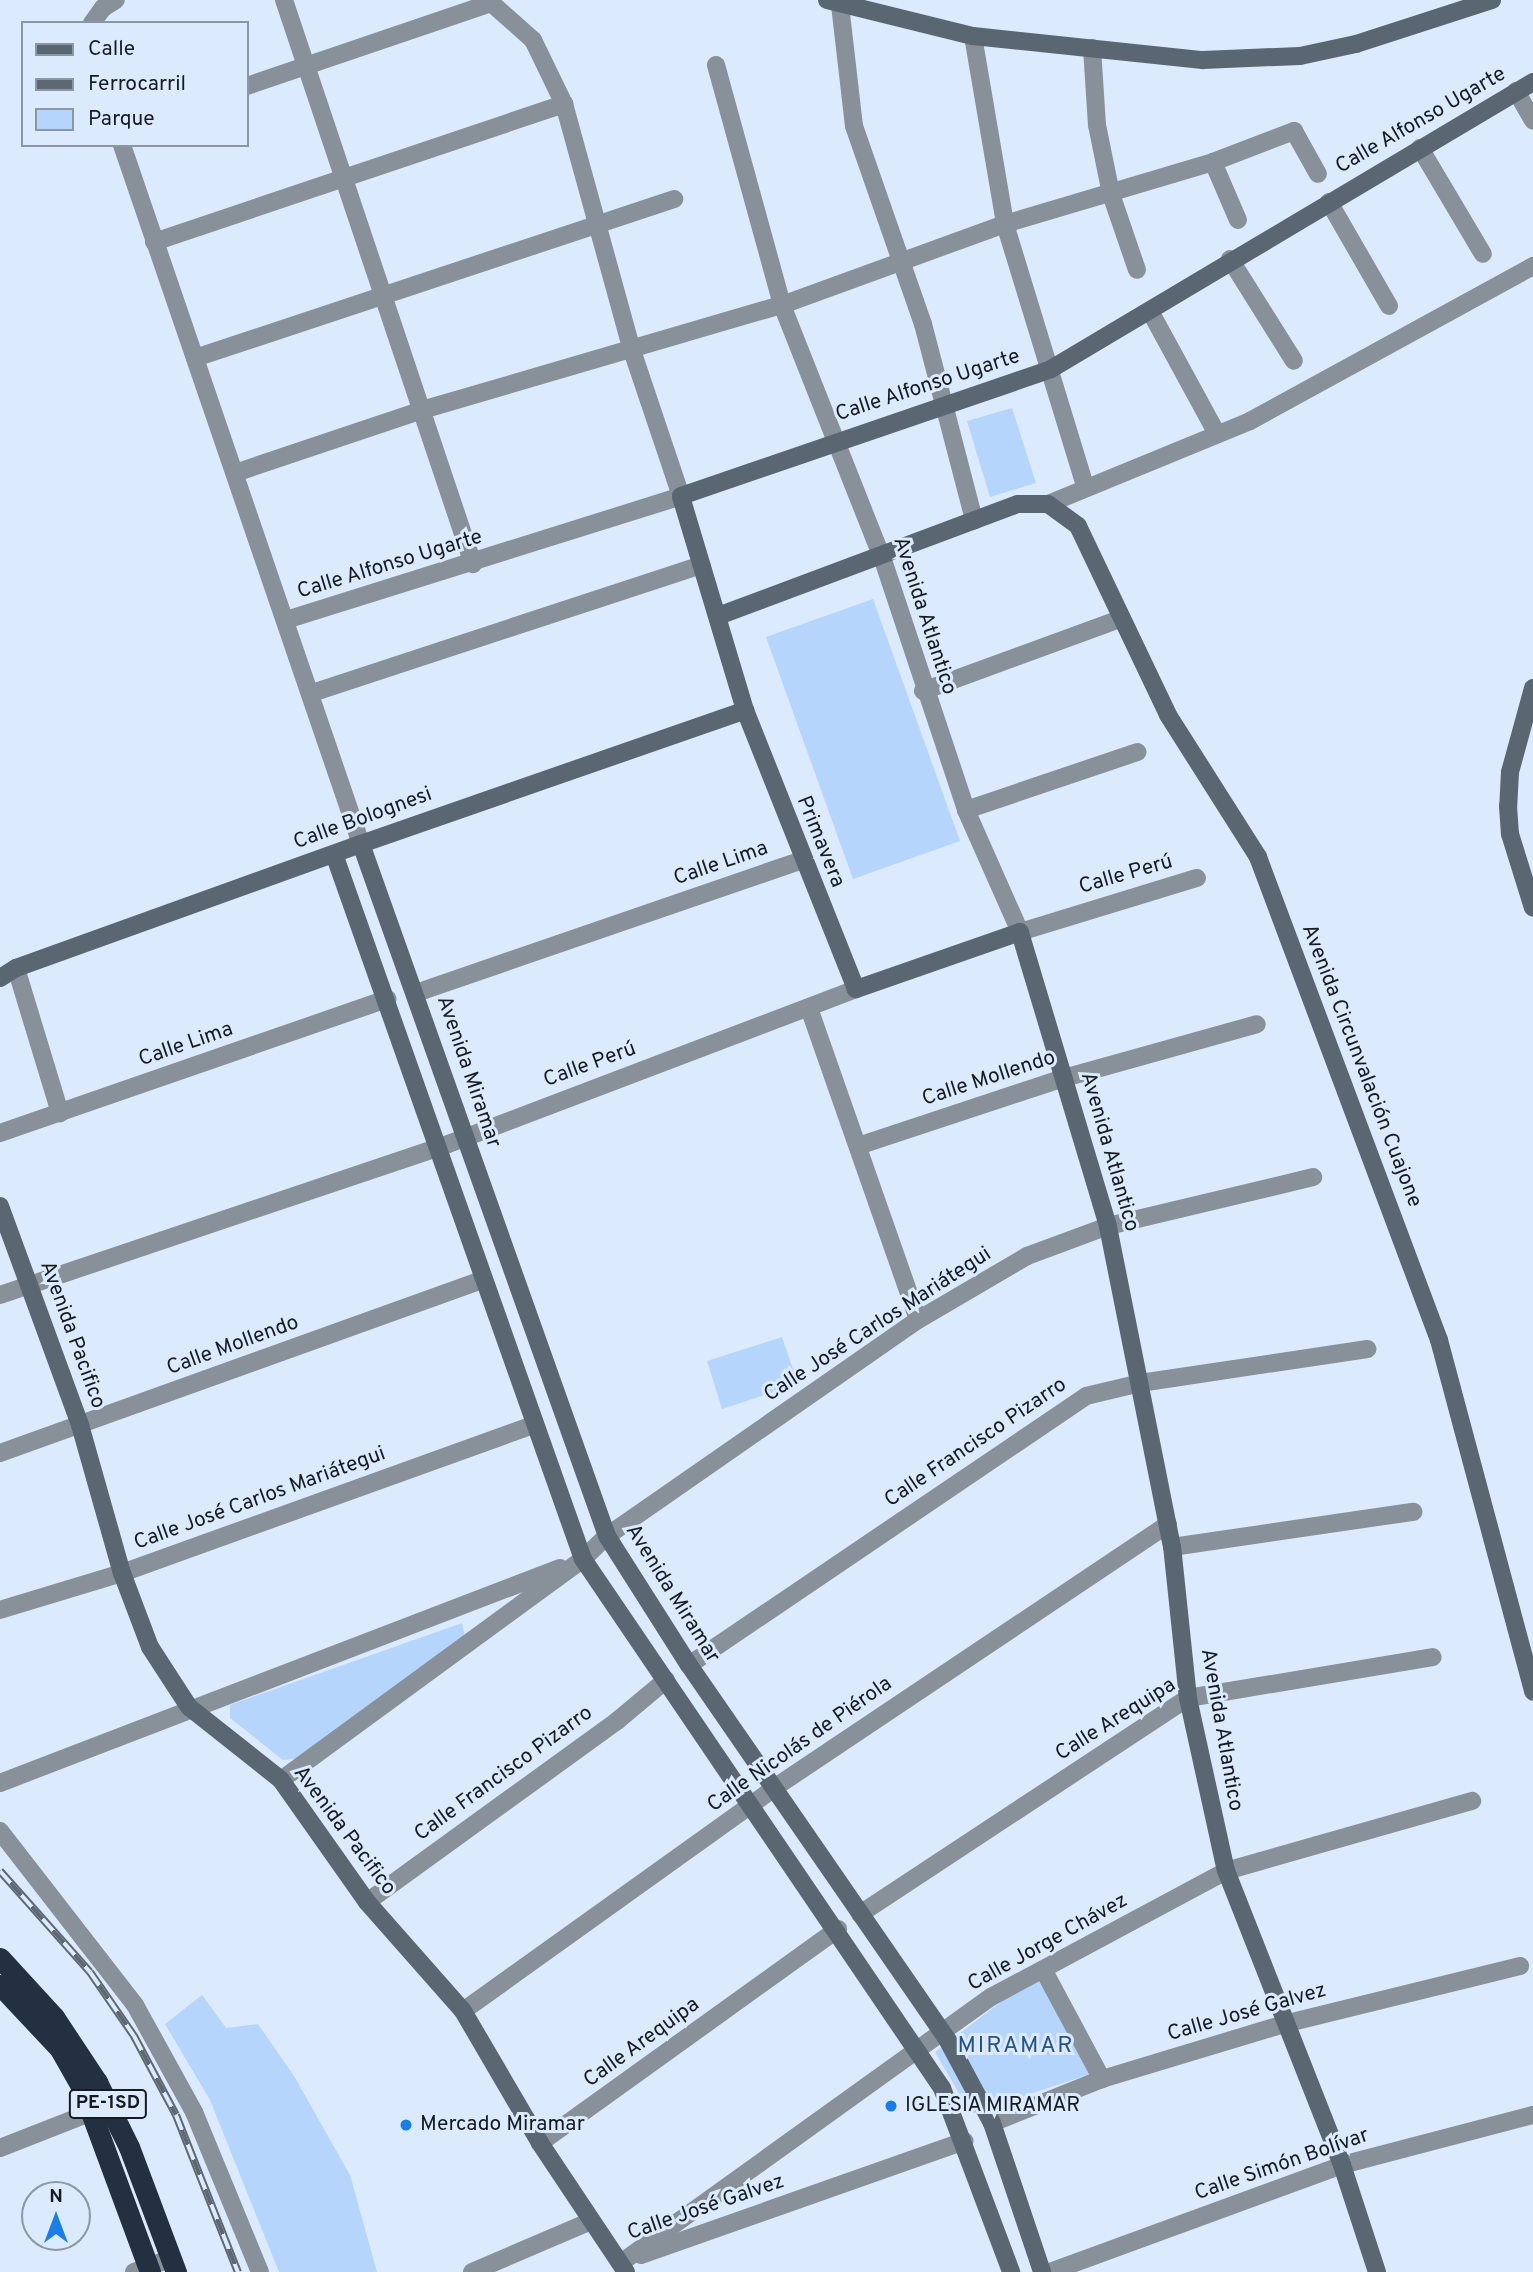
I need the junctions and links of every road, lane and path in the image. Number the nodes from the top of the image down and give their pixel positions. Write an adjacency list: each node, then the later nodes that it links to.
1 (116, 0): 6 (street)
2 (284, 0): 9 (street)
3 (1492, 0): 8 (main road)
4 (490, 1): 9 (street); 14 (street)
5 (833, 3): 7 (main road); 30 (street)
6 (93, 21)
7 (973, 36): 8 (main road); 26 (street)
8 (1092, 48): 21 (street)
9 (306, 65): 12 (street); 20 (street)
10 (716, 65): 34 (street, Avenida Atlantico)
11 (1533, 82): 13 (main road, Calle Alfonso Ugarte)
12 (248, 86)
13 (1516, 91): 15 (street); 17 (main road, Calle Alfonso Ugarte)
14 (564, 104): 20 (street); 25 (street)
15 (1533, 120)
16 (123, 147): 27 (street)
17 (1420, 148): 23 (main road, Calle Alfonso Ugarte); 28 (street)
18 (1213, 162): 19 (street); 21 (street); 24 (street)
19 (1318, 174)
20 (346, 181): 27 (street); 33 (street)
21 (1111, 194): 26 (street); 32 (street)
22 (674, 199): 25 (street)
23 (1329, 202): 29 (main road, Calle Alfonso Ugarte); 35 (street)
24 (1238, 220)
25 (600, 222): 33 (street); 37 (street)
26 (1006, 224): 30 (street); 40 (street)
27 (154, 243): 38 (street)
28 (1483, 254)
29 (1230, 259): 36 (main road, Calle Alfonso Ugarte); 39 (street)
30 (902, 261): 34 (street); 41 (street)
31 (1533, 266): 43 (street)
32 (1138, 270)
33 (383, 295): 38 (street); 42 (street)
34 (782, 304): 37 (street); 44 (street, Avenida Atlantico)
35 (1388, 306)
36 (1150, 311): 40 (main road, Calle Alfonso Ugarte); 43 (street)
37 (631, 347): 42 (street); 47 (street)
38 (195, 358): 45 (street)
39 (1294, 361)
40 (1051, 369): 41 (main road, Calle Alfonso Ugarte); 46 (street)
41 (947, 405): 44 (main road, Calle Alfonso Ugarte); 49 (street)
42 (422, 410): 45 (street); 51 (street)
43 (1217, 434): 46 (street)
44 (838, 439): 47 (main road, Calle Alfonso Ugarte); 50 (street, Avenida Atlantico)
45 (235, 472): 55 (street)
46 (1085, 485): 48 (street)
47 (681, 496): 51 (street, Calle Alfonso Ugarte); 52 (main road, Primavera)
48 (1048, 504): 49 (main road); 54 (main road, Avenida Circunvalación Cuajone)
49 (974, 520): 50 (main road)
50 (882, 557): 53 (main road); 57 (street, Avenida Atlantico)
51 (473, 564): 55 (street, Calle Alfonso Ugarte)
52 (702, 565): 53 (main road, Primavera); 58 (street)
53 (718, 615): 59 (main road, Primavera)
54 (1120, 619): 57 (street); 103 (main road, Avenida Circunvalación Cuajone)
55 (286, 621): 58 (street)
56 (1533, 688): 66 (main road)
57 (923, 691): 61 (street, Avenida Atlantico)
58 (312, 693): 62 (street)
59 (745, 710): 62 (main road, Calle Bolognesi); 64 (main road, Primavera)
60 (1137, 752): 61 (street)
61 (966, 810): 67 (street, Avenida Atlantico)
62 (361, 844): 63 (main road, Calle Bolognesi); 71 (main road, Avenida Miramar)
63 (334, 854): 68 (main road, Calle Bolognesi); 72 (main road)
64 (802, 860): 70 (main road, Primavera); 71 (street, Calle Lima)
65 (1197, 878): 67 (street, Calle Perú)
66 (1533, 908)
67 (1020, 932): 70 (main road, Calle Perú); 75 (main road, Avenida Atlantico)
68 (16, 968): 69 (main road, Calle Bolognesi); 76 (street)
69 (0, 978)
70 (856, 989): 73 (street, Calle Perú)
71 (416, 993): 78 (main road, Avenida Miramar)
72 (387, 999): 76 (street, Calle Lima); 80 (main road)
73 (808, 1008): 78 (street, Calle Perú); 79 (street)
74 (1257, 1024): 75 (street, Calle Mollendo)
75 (1064, 1078): 79 (street, Calle Mollendo); 83 (main road, Avenida Atlantico)
76 (60, 1113): 77 (street, Calle Lima)
77 (0, 1133)
78 (466, 1136): 80 (street, Calle Perú); 95 (main road, Avenida Miramar)
79 (858, 1146): 87 (street)
80 (435, 1149): 84 (main road); 85 (street, Calle Perú)
81 (1313, 1177): 83 (street, Calle José Carlos Mariátegui)
82 (0, 1206): 85 (main road, Avenida Pacifico)
83 (1108, 1226): 87 (street, Calle José Carlos Mariátegui); 89 (main road, Avenida Atlantico)
84 (482, 1280): 90 (street, Calle Mollendo); 91 (main road)
85 (30, 1283): 86 (street, Calle Perú); 90 (main road, Avenida Pacifico)
86 (0, 1295)
87 (918, 1320): 95 (street, Calle José Carlos Mariátegui)
88 (1367, 1349): 89 (street, Calle Francisco Pizarro)
89 (1140, 1383): 94 (main road, Avenida Atlantico); 101 (street, Calle Francisco Pizarro)
90 (80, 1425): 92 (street, Calle Mollendo); 98 (main road, Avenida Pacifico)
91 (533, 1425): 97 (main road); 98 (street, Calle José Carlos Mariátegui)
92 (0, 1453)
93 (1413, 1512): 96 (street)
94 (1168, 1524): 96 (main road, Avenida Atlantico); 108 (street, Calle Nicolás de Piérola)
95 (607, 1536): 97 (street, Calle José Carlos Mariátegui); 101 (main road, Avenida Miramar)
96 (1172, 1547): 104 (main road, Avenida Atlantico)
97 (583, 1559): 102 (main road); 105 (street); 106 (street, Calle José Carlos Mariátegui)
98 (122, 1573): 99 (street, Calle José Carlos Mariátegui); 105 (main road, Avenida Pacifico)
99 (0, 1610)
100 (1433, 1657): 104 (street, Calle Arequipa)
101 (689, 1665): 108 (main road, Avenida Miramar)
102 (666, 1680): 110 (main road); 113 (street, Calle Francisco Pizarro)
103 (1533, 1692)
104 (1188, 1698): 112 (main road, Avenida Atlantico); 114 (street, Calle Arequipa)
105 (189, 1707): 106 (main road, Avenida Pacifico); 107 (street)
106 (281, 1780): 113 (main road, Avenida Pacifico)
107 (0, 1783)
108 (774, 1787): 110 (street, Calle Nicolás de Piérola); 114 (main road, Avenida Miramar)
109 (1472, 1801): 112 (street, Calle Jorge Chávez)
110 (750, 1807): 115 (main road); 120 (street, Calle Nicolás de Piérola)
111 (0, 1830): 136 (street)
112 (1226, 1871): 118 (street, Calle Jorge Chávez); 121 (main road, Avenida Atlantico)
113 (367, 1902): 120 (main road, Avenida Pacifico)
114 (860, 1914): 122 (main road, Avenida Miramar)
115 (838, 1930): 123 (main road); 129 (street, Calle Arequipa)
116 (0, 1958): 125 (highway, PE-1SD)
117 (1520, 1966): 121 (street, Calle José Galvez)
118 (1044, 1971): 122 (street, Calle Jorge Chávez); 124 (street)
119 (0, 1985): 125 (highway, PE-1SD)
120 (463, 2011): 129 (main road, Avenida Pacifico)
121 (1288, 2023): 124 (street, Calle José Galvez); 131 (main road, Avenida Atlantico)
122 (941, 2033): 123 (street, Calle Jorge Chávez); 127 (main road, Avenida Miramar)
123 (917, 2049): 128 (main road); 134 (street, Calle Jorge Chávez)
124 (1102, 2079): 127 (street, Calle José Galvez)
125 (100, 2109): 130 (street); 133 (highway, PE-1SD); 135 (highway, PE-1SD)
126 (1533, 2115): 131 (street, Calle Simón Bolívar)
127 (992, 2123): 139 (main road, Avenida Miramar)
128 (965, 2141): 134 (street, Calle José Galvez); 138 (main road)
129 (540, 2143): 132 (main road, Avenida Pacifico)
130 (0, 2148)
131 (1342, 2165): 140 (street, Calle Simón Bolívar); 141 (main road, Avenida Atlantico)
132 (592, 2221): 134 (main road, Avenida Pacifico); 137 (street)
133 (174, 2265): 135 (street)
134 (624, 2267)
135 (144, 2270)
136 (260, 2272)
137 (472, 2272)
138 (1011, 2272)
139 (1042, 2272)
140 (1050, 2272)
141 (1377, 2272)

